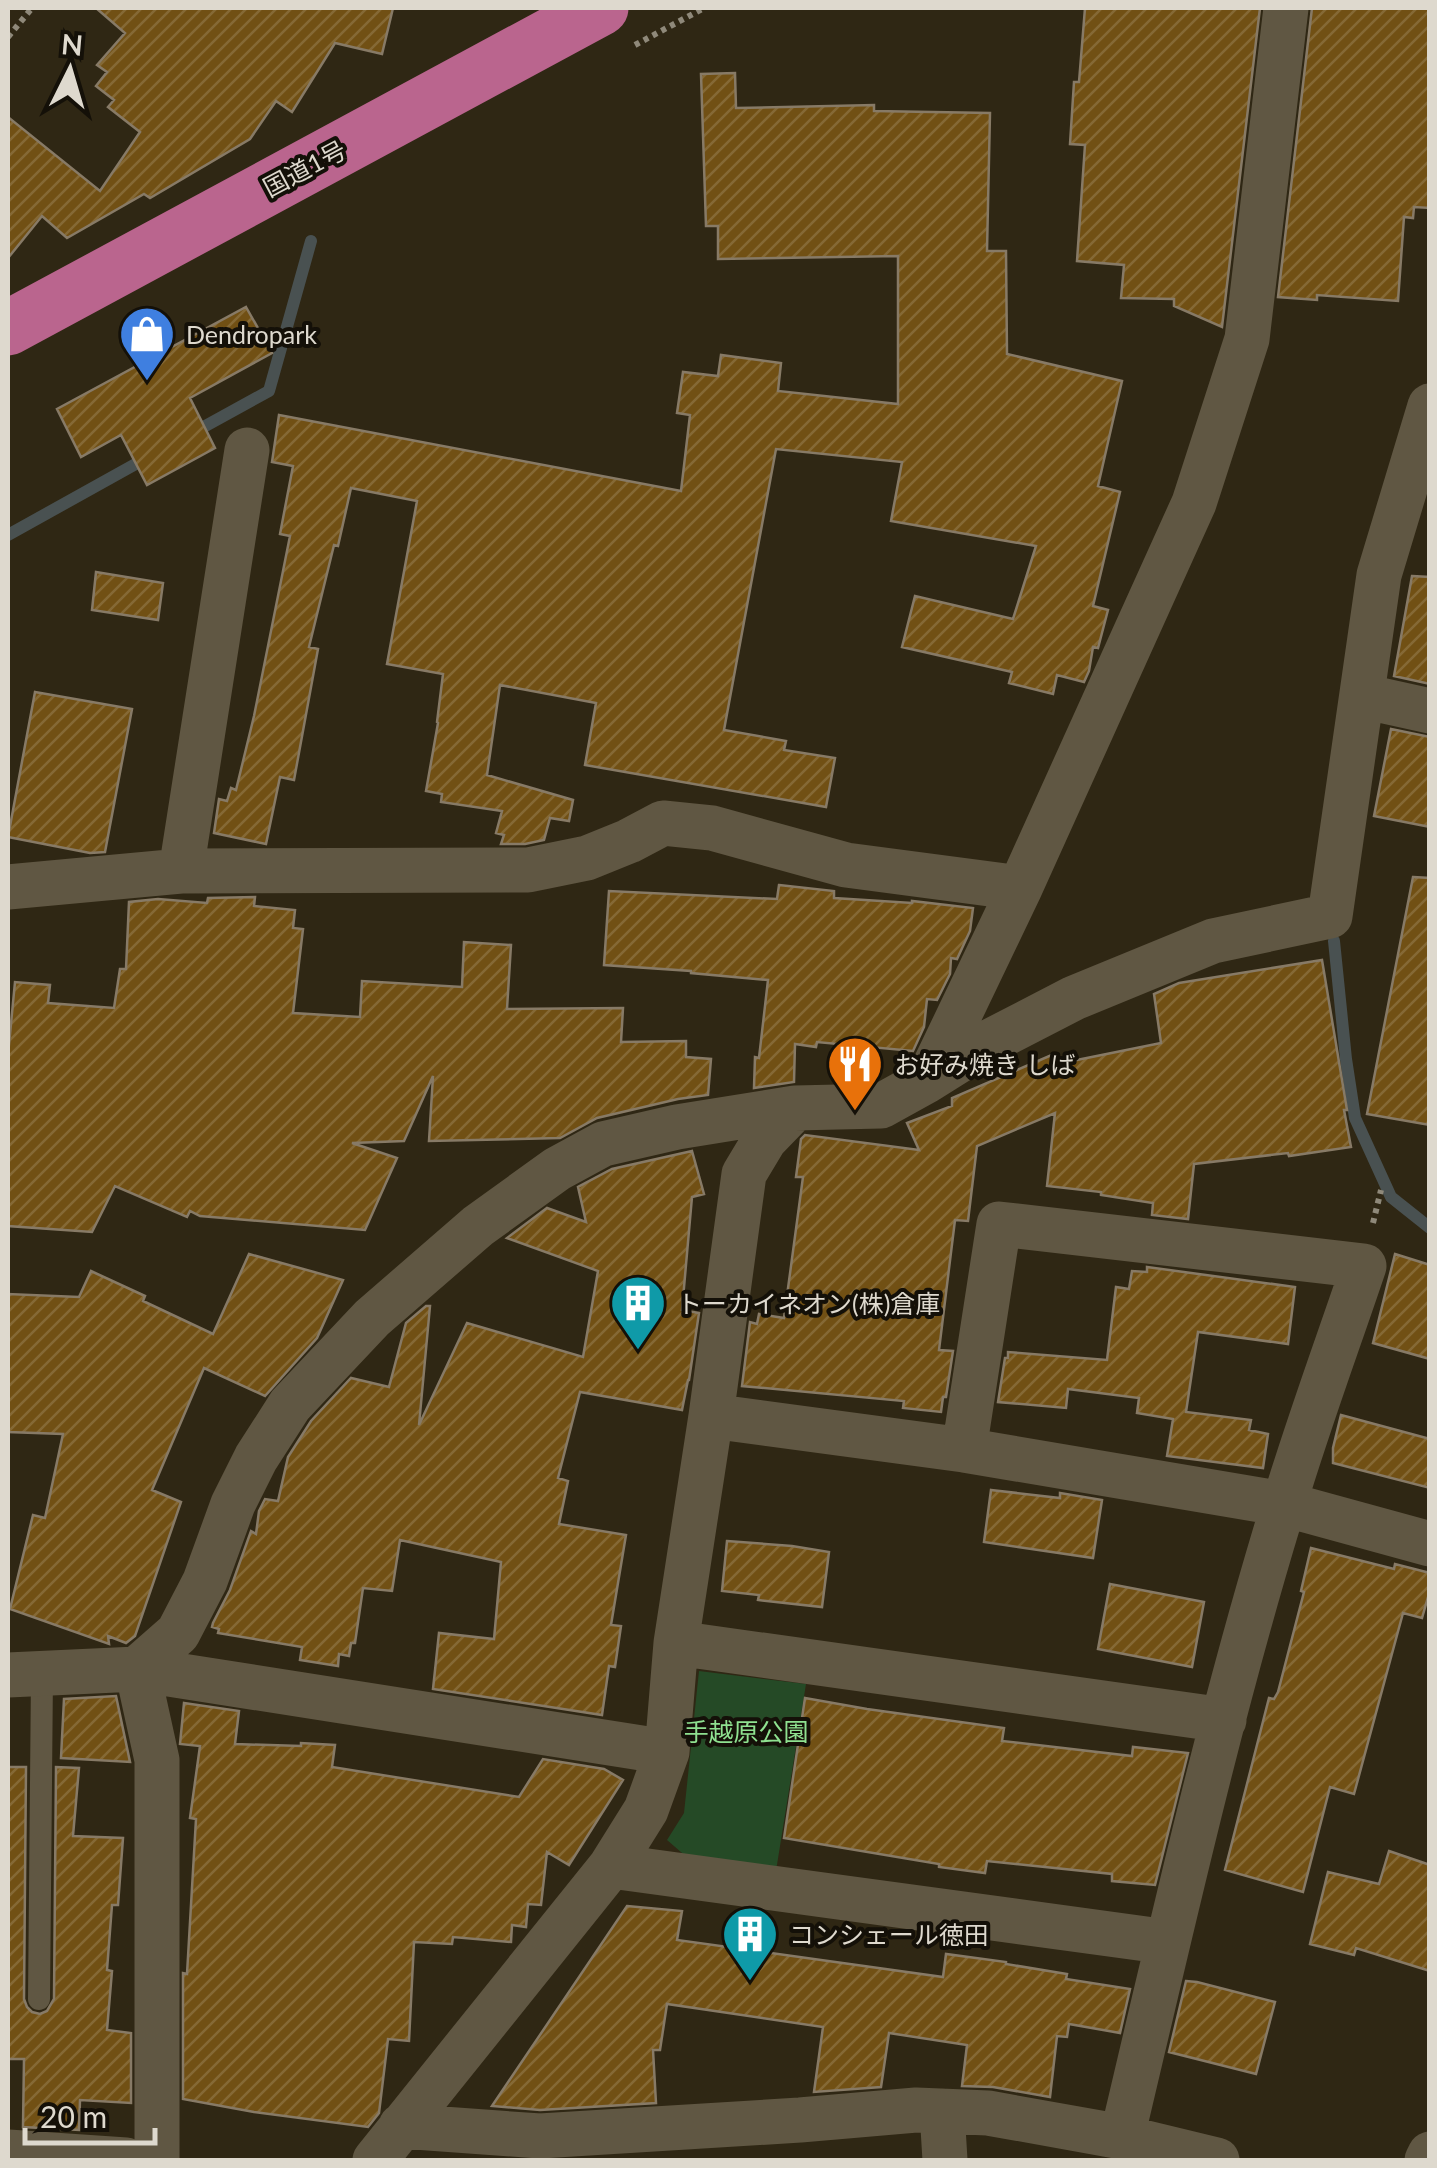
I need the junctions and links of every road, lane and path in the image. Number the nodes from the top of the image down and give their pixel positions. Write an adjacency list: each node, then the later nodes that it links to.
1 (32, 8): 4 (path)
2 (601, 8): 5 (highway, 国道1号)
3 (1286, 8): 12 (street)
4 (8, 37)
5 (8, 328)
6 (1430, 406): 8 (street)
7 (247, 450): 10 (street)
8 (1362, 696): 9 (street); 13 (street)
9 (1430, 710)
10 (181, 871): 11 (street); 12 (street)
11 (8, 887)
12 (1020, 888): 13 (street)
13 (928, 1080): 14 (street)
14 (795, 1108): 15 (street); 20 (street)
15 (712, 1416): 16 (street); 19 (street)
16 (964, 1450): 17 (street); 17 (street)
17 (1284, 1504): 18 (street); 22 (street)
18 (1430, 1544)
19 (676, 1643): 22 (street); 23 (street)
20 (137, 1669): 21 (street); 23 (street); 33 (street)
21 (25, 1675): 26 (lane)
22 (1224, 1720): 25 (street)
23 (667, 1752): 24 (street)
24 (611, 1866): 25 (street); 30 (street)
25 (1168, 1942): 28 (street)
26 (39, 1999)
27 (942, 2111): 28 (street); 29 (street); 34 (street)
28 (1122, 2138): 35 (street)
29 (738, 2142): 30 (street)
30 (388, 2143)
31 (8, 2152): 32 (street)
32 (126, 2160)
33 (157, 2160)
34 (945, 2160)
35 (1217, 2160)

